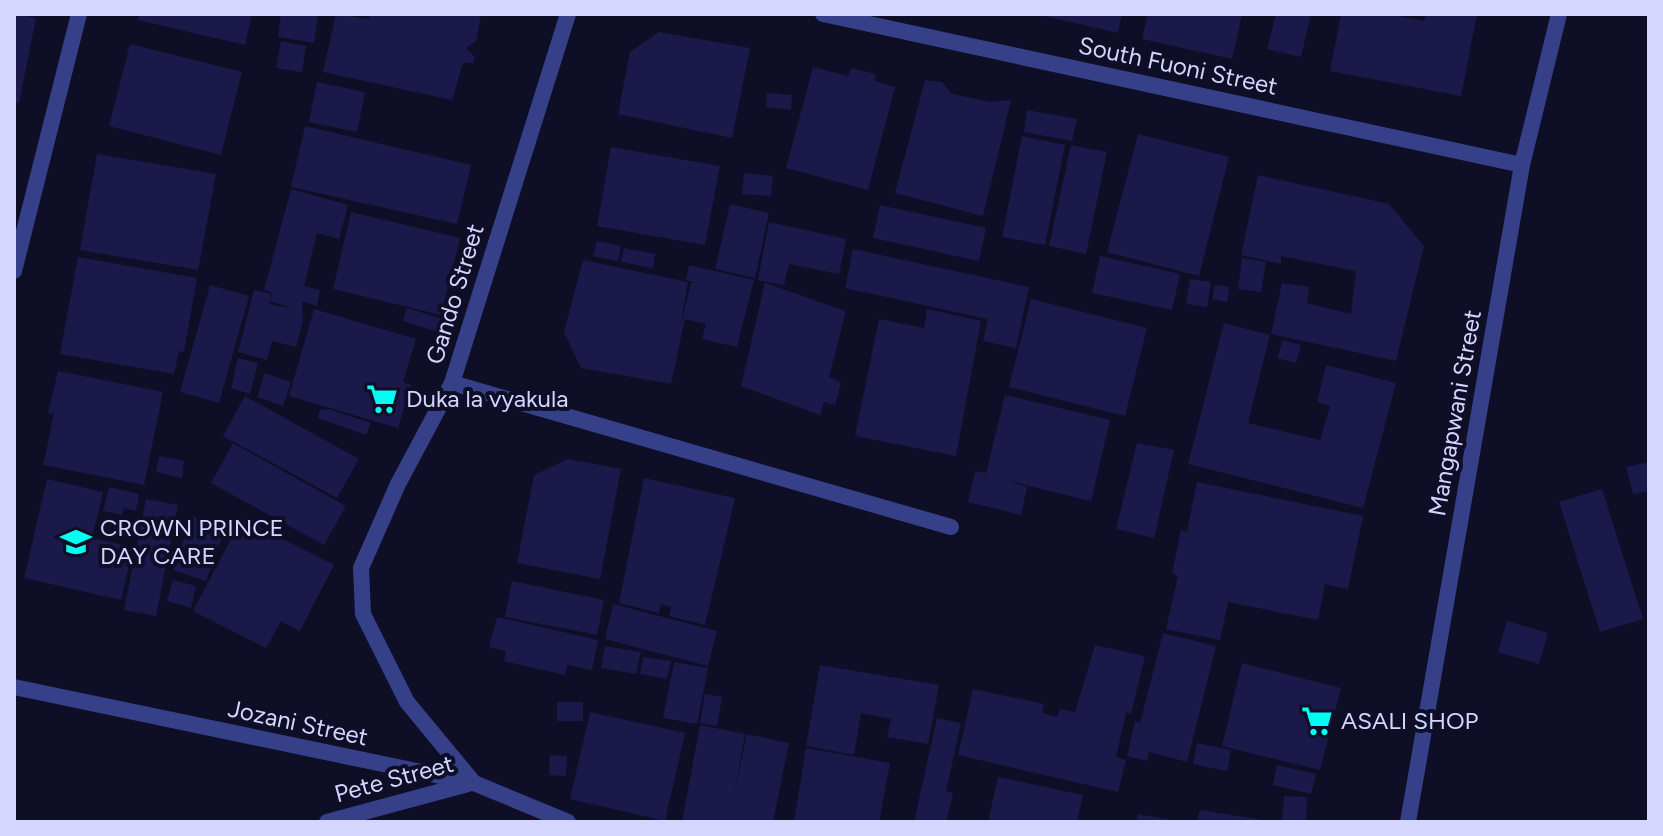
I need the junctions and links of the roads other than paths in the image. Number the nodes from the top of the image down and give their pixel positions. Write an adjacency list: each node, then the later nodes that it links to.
1 (79, 14): 6 (street)
2 (568, 14): 7 (street, Gando Street)
3 (823, 14): 5 (street, South Fuoni Street)
4 (1559, 14): 5 (street, Mangapwani Street)
5 (1522, 165): 13 (street, Mangapwani Street)
6 (14, 271)
7 (452, 383): 8 (street); 10 (street, Gando Street)
8 (951, 527)
9 (14, 687): 10 (street, Jozani Street)
10 (474, 783): 11 (street, Pete Street); 12 (street, Jozani Street)
11 (327, 822)
12 (568, 822)
13 (1408, 822)

